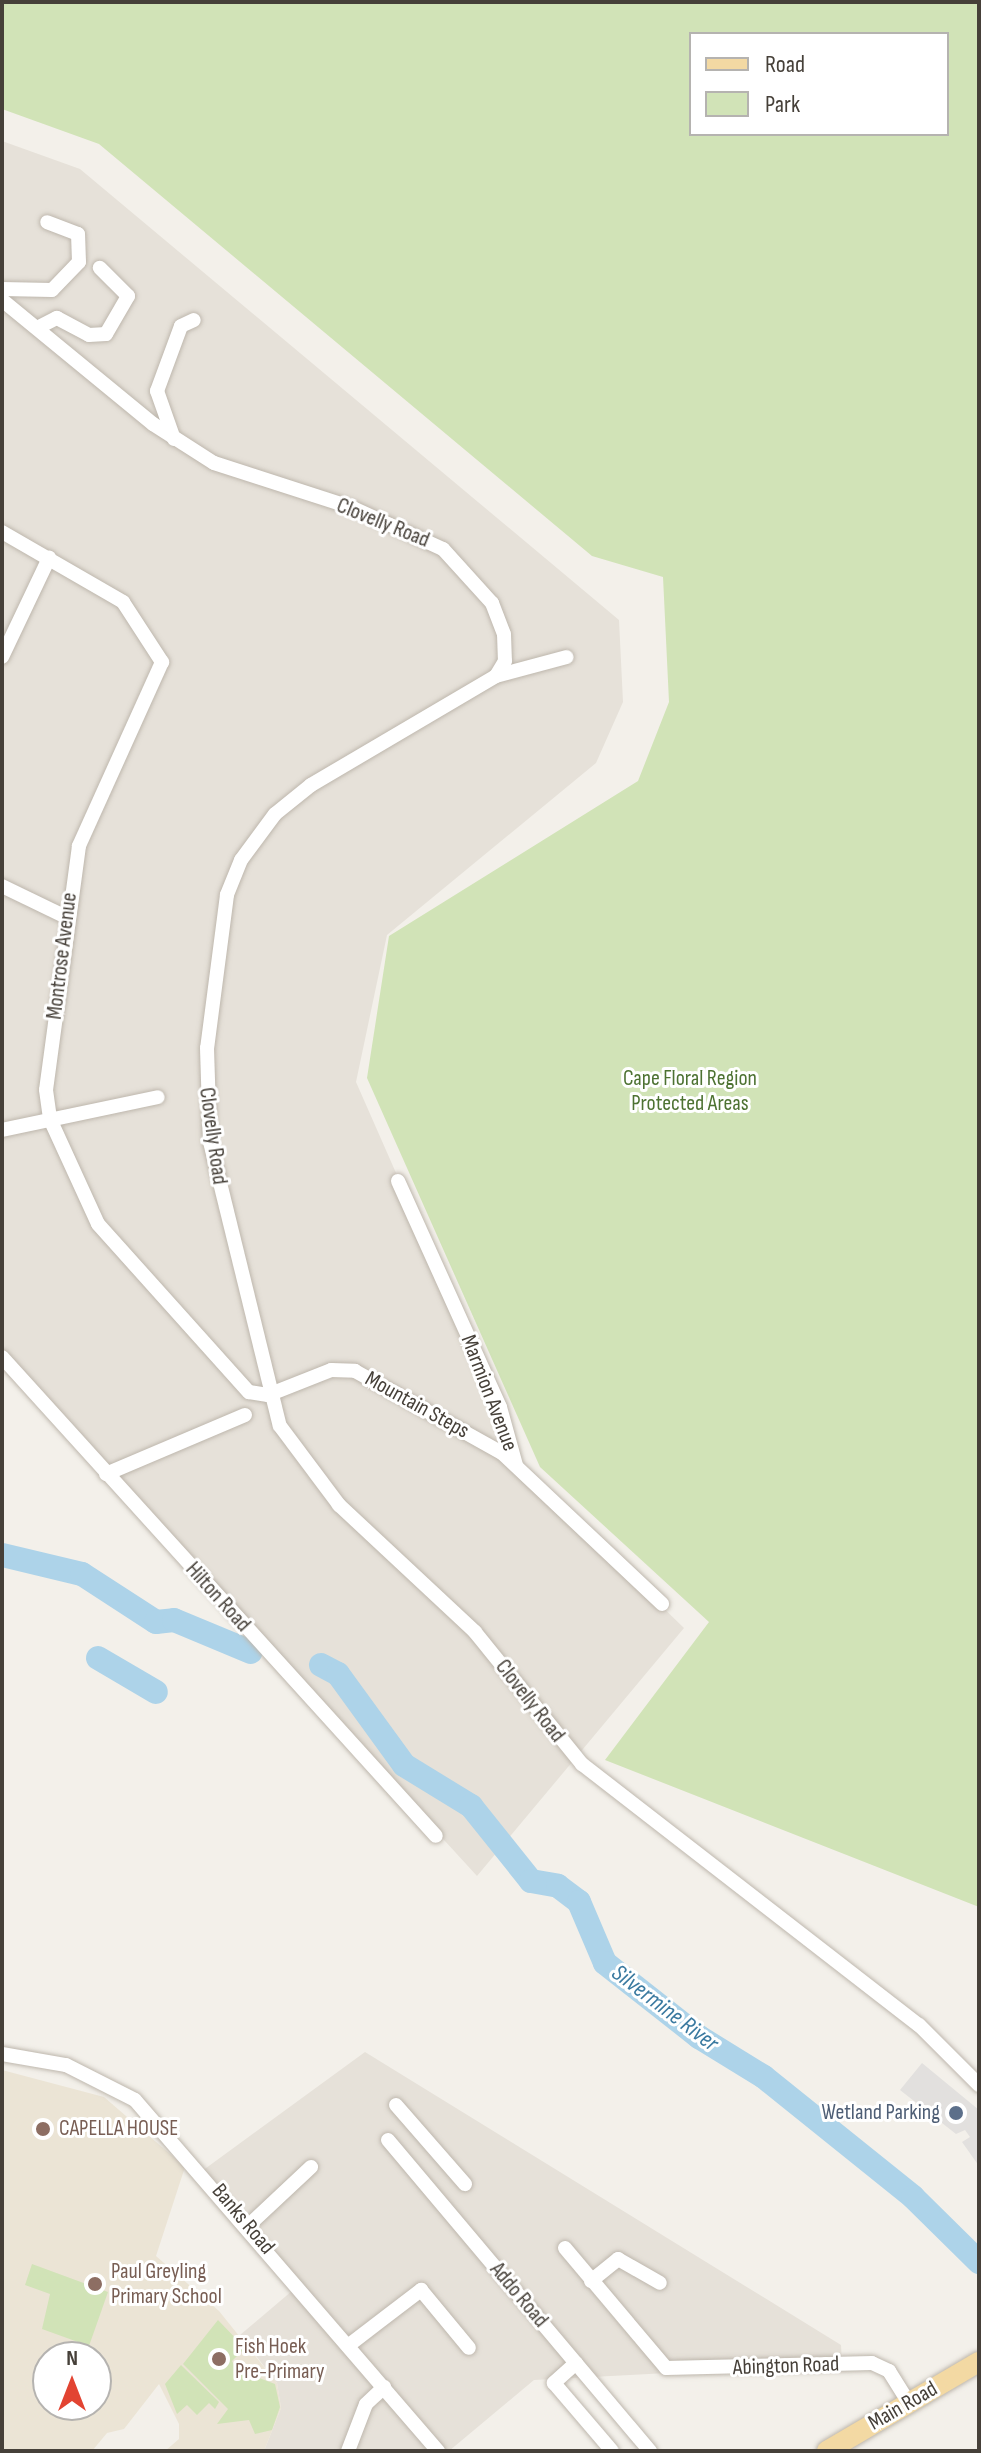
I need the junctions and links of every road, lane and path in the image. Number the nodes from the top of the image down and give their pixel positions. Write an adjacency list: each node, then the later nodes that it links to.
1 (47, 222): 3 (street)
2 (100, 268): 6 (street)
3 (2, 289)
4 (2, 300): 6 (street, Clovelly Road)
5 (194, 320): 7 (street)
6 (41, 326): 7 (street, Clovelly Road)
7 (174, 439): 12 (street, Clovelly Road)
8 (2, 532): 9 (street, Montrose Avenue)
9 (49, 558): 10 (street); 14 (street, Montrose Avenue)
10 (2, 657)
11 (567, 657): 12 (street)
12 (496, 676): 20 (street, Clovelly Road)
13 (2, 886): 14 (street)
14 (66, 917): 16 (street, Montrose Avenue)
15 (158, 1097): 16 (street)
16 (50, 1119): 17 (street); 20 (street, Montrose Avenue)
17 (2, 1130)
18 (398, 1181): 22 (street, Marmion Avenue)
19 (2, 1357): 23 (street, Hilton Road)
20 (268, 1395): 22 (street, Mountain Steps); 27 (street, Clovelly Road)
21 (245, 1415): 23 (street)
22 (516, 1465): 24 (street, Marmion Avenue)
23 (106, 1474): 25 (street, Hilton Road)
24 (662, 1604)
25 (436, 1836)
26 (2, 2054): 34 (street, Banks Road)
27 (979, 2085)
28 (396, 2105): 30 (street)
29 (388, 2140): 31 (street, Addo Road)
30 (426, 2141): 31 (street); 33 (street)
31 (403, 2158): 41 (street, Addo Road)
32 (311, 2167): 34 (street)
33 (465, 2184)
34 (249, 2225): 38 (street, Banks Road)
35 (565, 2248): 36 (street)
36 (591, 2281): 37 (street); 43 (street, Abington Road)
37 (660, 2283)
38 (349, 2345): 39 (street); 42 (street, Banks Road)
39 (469, 2348)
40 (979, 2362): 43 (main road, Main Road)
41 (576, 2363): 46 (street); 47 (street, Addo Road)
42 (384, 2387): 44 (street); 45 (street, Banks Road)
43 (909, 2403): 48 (main road, Main Road)
44 (348, 2451)
45 (438, 2451)
46 (612, 2451)
47 (650, 2451)
48 (827, 2451)

